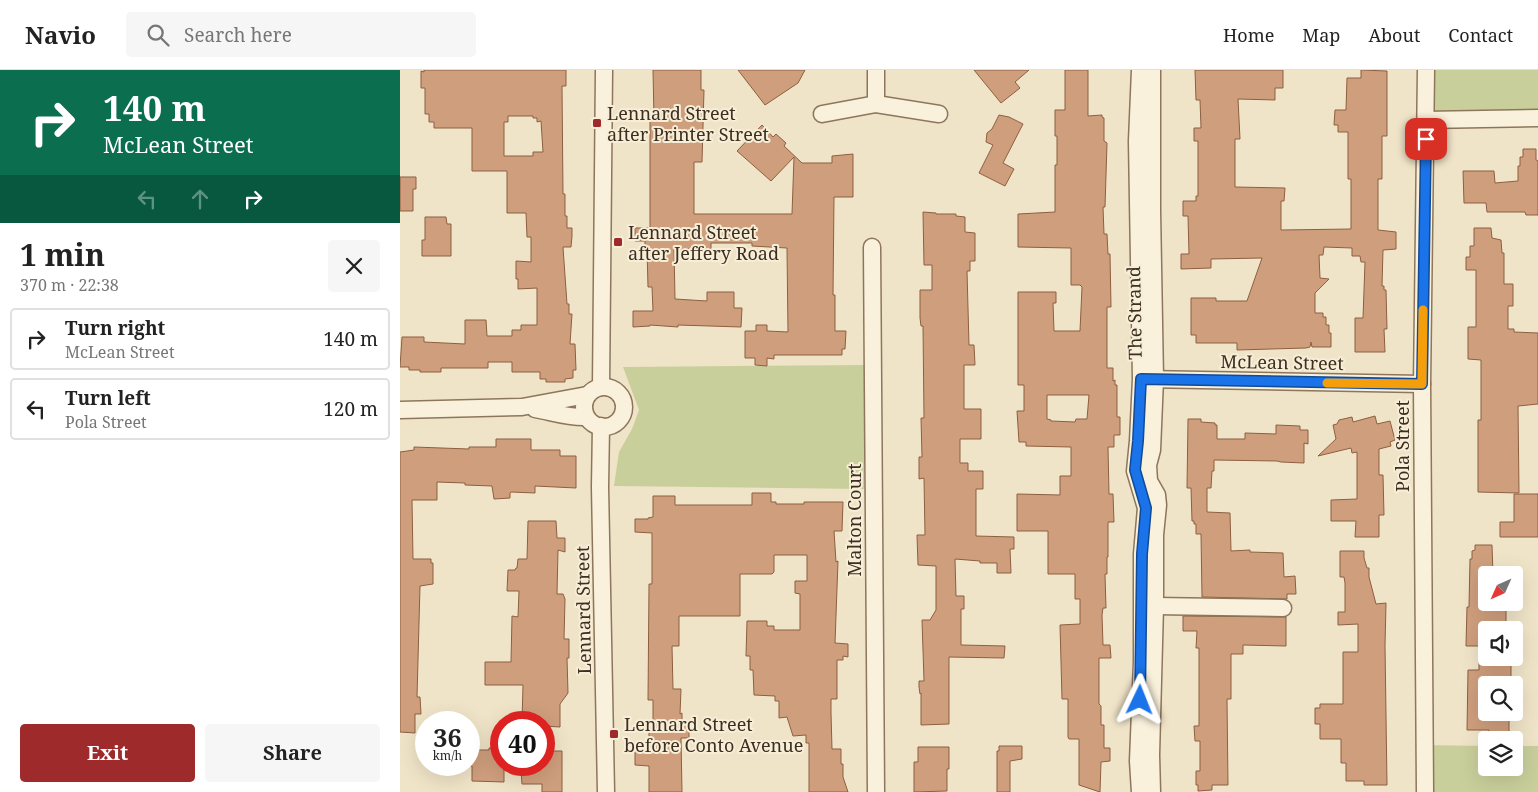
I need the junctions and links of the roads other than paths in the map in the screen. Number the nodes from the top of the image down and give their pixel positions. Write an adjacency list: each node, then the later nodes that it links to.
1 (604, 70): 14 (street)
2 (876, 70): 6 (street)
3 (1140, 70): 12 (street, The Strand)
4 (1152, 70): 12 (street, The Strand)
5 (1426, 70): 10 (street, Pola Street)
6 (876, 104): 7 (street); 8 (street)
7 (822, 114)
8 (939, 114)
9 (1538, 118): 10 (street)
10 (1426, 120): 13 (street, Pola Street)
11 (872, 248): 22 (street, Malton Court)
12 (1148, 379): 13 (street, McLean Street); 19 (street, The Strand); 23 (street, The Strand)
13 (1422, 384): 25 (street, Pola Street)
14 (594, 391): 15 (street); 17 (street); 18 (street)
15 (522, 407): 16 (street); 17 (street)
16 (400, 410)
17 (586, 416): 18 (street)
18 (601, 426): 21 (street, Lennard Street)
19 (1155, 606): 20 (street); 24 (street, The Strand)
20 (1283, 608)
21 (606, 792)
22 (876, 792)
23 (1140, 792)
24 (1152, 792)
25 (1425, 792)

